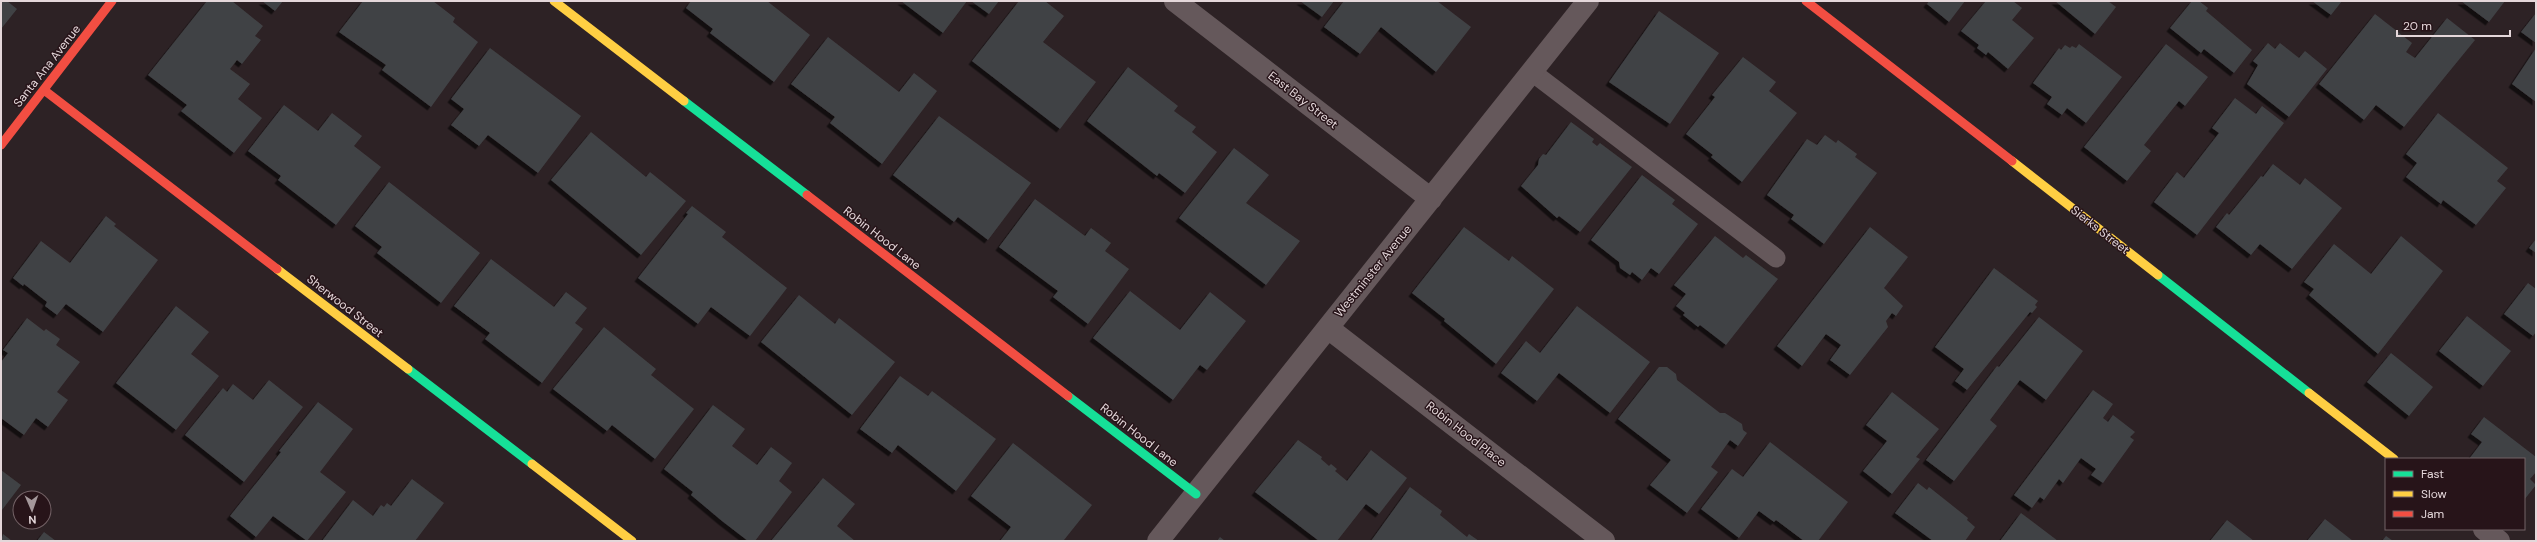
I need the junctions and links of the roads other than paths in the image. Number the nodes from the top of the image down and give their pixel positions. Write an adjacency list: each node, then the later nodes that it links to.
1 (112, 1): 7 (street, Santa Ana Avenue)
2 (554, 1): 13 (street, Robin Hood Lane)
3 (1175, 1): 9 (street, East Bay Street)
4 (1588, 1): 6 (street, Westminster Avenue)
5 (1806, 1): 12 (street, Sierks Street)
6 (1532, 72): 9 (street, Westminster Avenue); 10 (lane)
7 (44, 90): 8 (street, Santa Ana Avenue); 15 (street, Sherwood Street)
8 (1, 145)
9 (1431, 199): 11 (street, Westminster Avenue)
10 (1776, 258)
11 (1328, 328): 13 (street, Westminster Avenue); 17 (street, Robin Hood Place)
12 (2393, 458)
13 (1196, 494): 16 (street, Westminster Avenue)
14 (2485, 530): 18 (street)
15 (632, 541)
16 (1158, 541)
17 (1604, 541)
18 (2499, 541)

